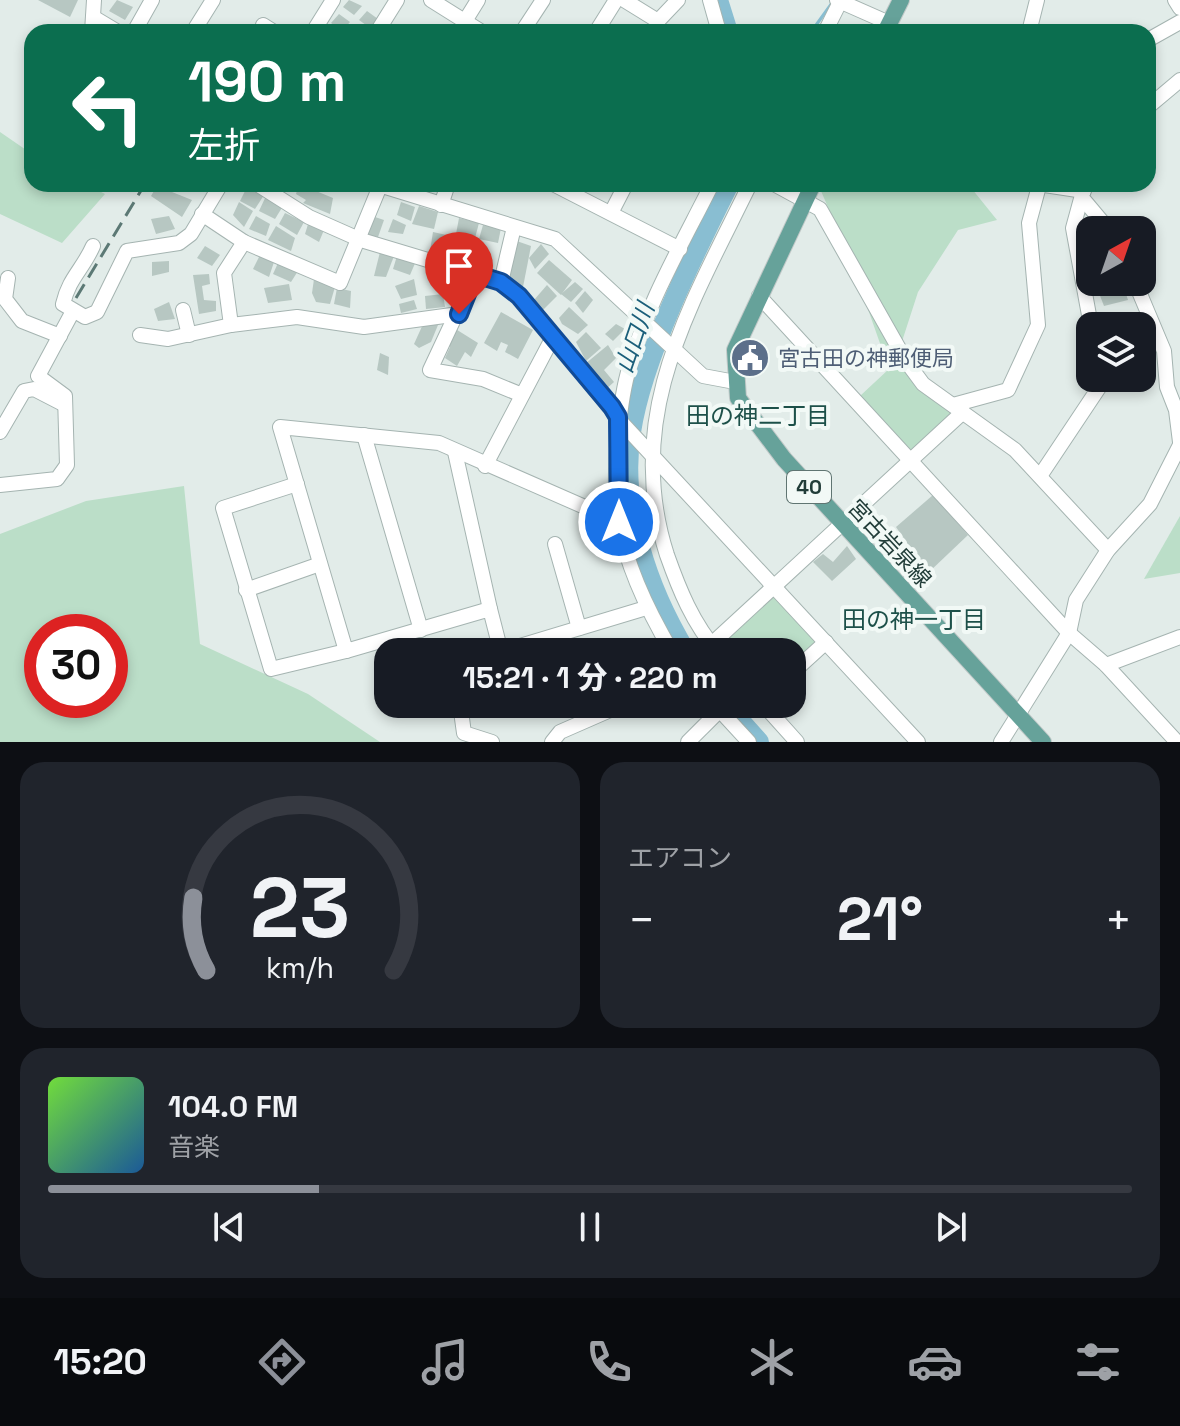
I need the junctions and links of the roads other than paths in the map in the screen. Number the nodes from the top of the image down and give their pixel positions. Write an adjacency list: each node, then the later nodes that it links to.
1 (94, 0): 20 (street)
2 (152, 0): 21 (street)
3 (213, 0): 22 (street)
4 (333, 0): 23 (street)
5 (397, 0): 24 (street)
6 (431, 0): 18 (street)
7 (478, 0): 18 (street)
8 (543, 0): 26 (street)
9 (616, 0): 27 (street)
10 (624, 0): 11 (street)
11 (678, 0)
12 (710, 0): 28 (street)
13 (901, 0): 31 (main road)
14 (1037, 0): 32 (street)
15 (1175, 0): 17 (street)
16 (838, 1): 29 (street); 30 (street)
17 (1180, 8)
18 (465, 21): 25 (street)
19 (1180, 22): 33 (street)
20 (92, 24)
21 (138, 24)
22 (198, 24)
23 (318, 24)
24 (382, 24)
25 (470, 24)
26 (527, 24)
27 (601, 24)
28 (717, 24)
29 (828, 24)
30 (880, 24)
31 (889, 24)
32 (1031, 24)
33 (1156, 36)
34 (1180, 80): 35 (street)
35 (1156, 100)
36 (216, 192): 51 (street)
37 (270, 192): 54 (street)
38 (376, 192): 54 (street)
39 (400, 192): 49 (street)
40 (445, 192): 49 (street)
41 (569, 192): 50 (street)
42 (622, 192): 50 (street)
43 (708, 192): 57 (street)
44 (746, 192): 73 (street)
45 (809, 192): 61 (main road, 宮古岩泉線 / 40); 78 (street)
46 (1036, 192): 78 (street)
47 (1084, 192): 65 (street)
48 (1085, 192): 52 (street)
49 (441, 205): 53 (street)
50 (611, 213): 57 (street)
51 (202, 214): 55 (street); 64 (street)
52 (1100, 216)
53 (514, 227): 60 (street); 67 (street)
54 (361, 240): 55 (street); 58 (street)
55 (244, 242): 68 (street)
56 (93, 246): 64 (street)
57 (680, 249): 67 (street)
58 (475, 274): 60 (street); 66 (street)
59 (8, 278): 71 (street)
60 (501, 282): 72 (street)
61 (759, 296): 74 (main road, 宮古岩泉線 / 40); 85 (street)
62 (1141, 296): 82 (street)
63 (183, 310): 70 (street)
64 (73, 311): 71 (street)
65 (1088, 312)
66 (459, 314): 68 (street); 76 (street)
67 (646, 322): 73 (street); 79 (street)
68 (231, 325): 70 (street)
69 (140, 335): 70 (street)
70 (189, 335)
71 (60, 336): 77 (street)
72 (553, 337): 76 (street); 79 (street)
73 (673, 347): 74 (street); 83 (street)
74 (735, 382): 91 (main road, 宮古岩泉線 / 40)
75 (1096, 392): 87 (street)
76 (522, 395): 86 (street)
77 (65, 405): 80 (street); 89 (street)
78 (958, 409): 85 (street); 87 (street)
79 (621, 421): 83 (street); 90 (street)
80 (0, 432)
81 (364, 435): 84 (street); 88 (street); 100 (street)
82 (1180, 444): 93 (street)
83 (651, 451): 95 (street); 106 (street)
84 (455, 452): 86 (street); 98 (street)
85 (911, 461): 91 (street); 101 (street)
86 (485, 466): 90 (street)
87 (1040, 476): 93 (street)
88 (297, 484): 94 (street); 96 (street)
89 (0, 485)
90 (619, 522): 97 (street)
91 (843, 524): 95 (street); 112 (main road, 宮古岩泉線 / 40)
92 (555, 544): 99 (street)
93 (1108, 550): 101 (street)
94 (320, 564): 96 (street); 109 (street)
95 (775, 586): 107 (street); 108 (street)
96 (246, 590): 109 (street)
97 (646, 608): 99 (street); 105 (street)
98 (490, 609): 100 (street); 103 (street)
99 (579, 628): 104 (street)
100 (421, 630): 109 (street)
101 (1069, 633): 111 (street); 112 (street)
102 (1180, 637): 111 (street)
103 (497, 638)
104 (546, 638)
105 (664, 638)
106 (705, 638)
107 (721, 638)
108 (826, 642): 110 (street); 123 (street)
109 (346, 651)
110 (806, 660)
111 (1106, 665): 126 (street)
112 (1016, 713): 124 (street); 125 (main road, 宮古岩泉線 / 40)
113 (462, 718): 118 (street)
114 (592, 718): 119 (street)
115 (708, 718): 120 (street)
116 (727, 718): 121 (street)
117 (776, 718): 122 (street)
118 (492, 742)
119 (552, 742)
120 (688, 742)
121 (749, 742)
122 (797, 742)
123 (918, 742)
124 (1001, 742)
125 (1043, 742)
126 (1177, 742)

